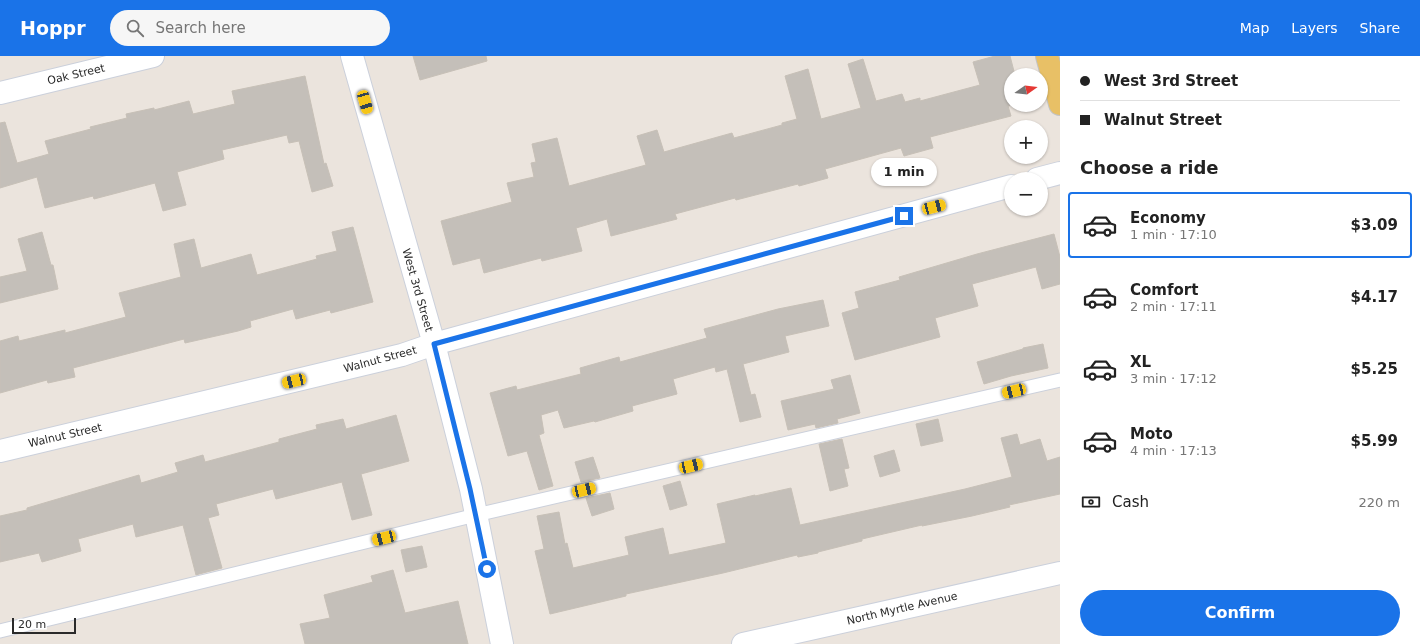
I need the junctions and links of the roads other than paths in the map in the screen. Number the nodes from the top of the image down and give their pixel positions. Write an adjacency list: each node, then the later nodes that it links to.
1 (153, 56): 4 (street, Oak Street)
2 (352, 56): 9 (street, West 3rd Street)
3 (1046, 56): 5 (main road)
4 (0, 93)
5 (1060, 104)
6 (1060, 173): 7 (street)
7 (1048, 176)
8 (1004, 188): 9 (street, Walnut Street)
9 (434, 344): 11 (street, Walnut Street); 12 (street, West 3rd Street)
10 (1060, 380): 12 (lane)
11 (0, 451)
12 (476, 515): 14 (lane); 15 (street, West 3rd Street)
13 (1060, 572): 16 (street, North Myrtle Avenue)
14 (0, 632)
15 (502, 644)
16 (743, 644)

